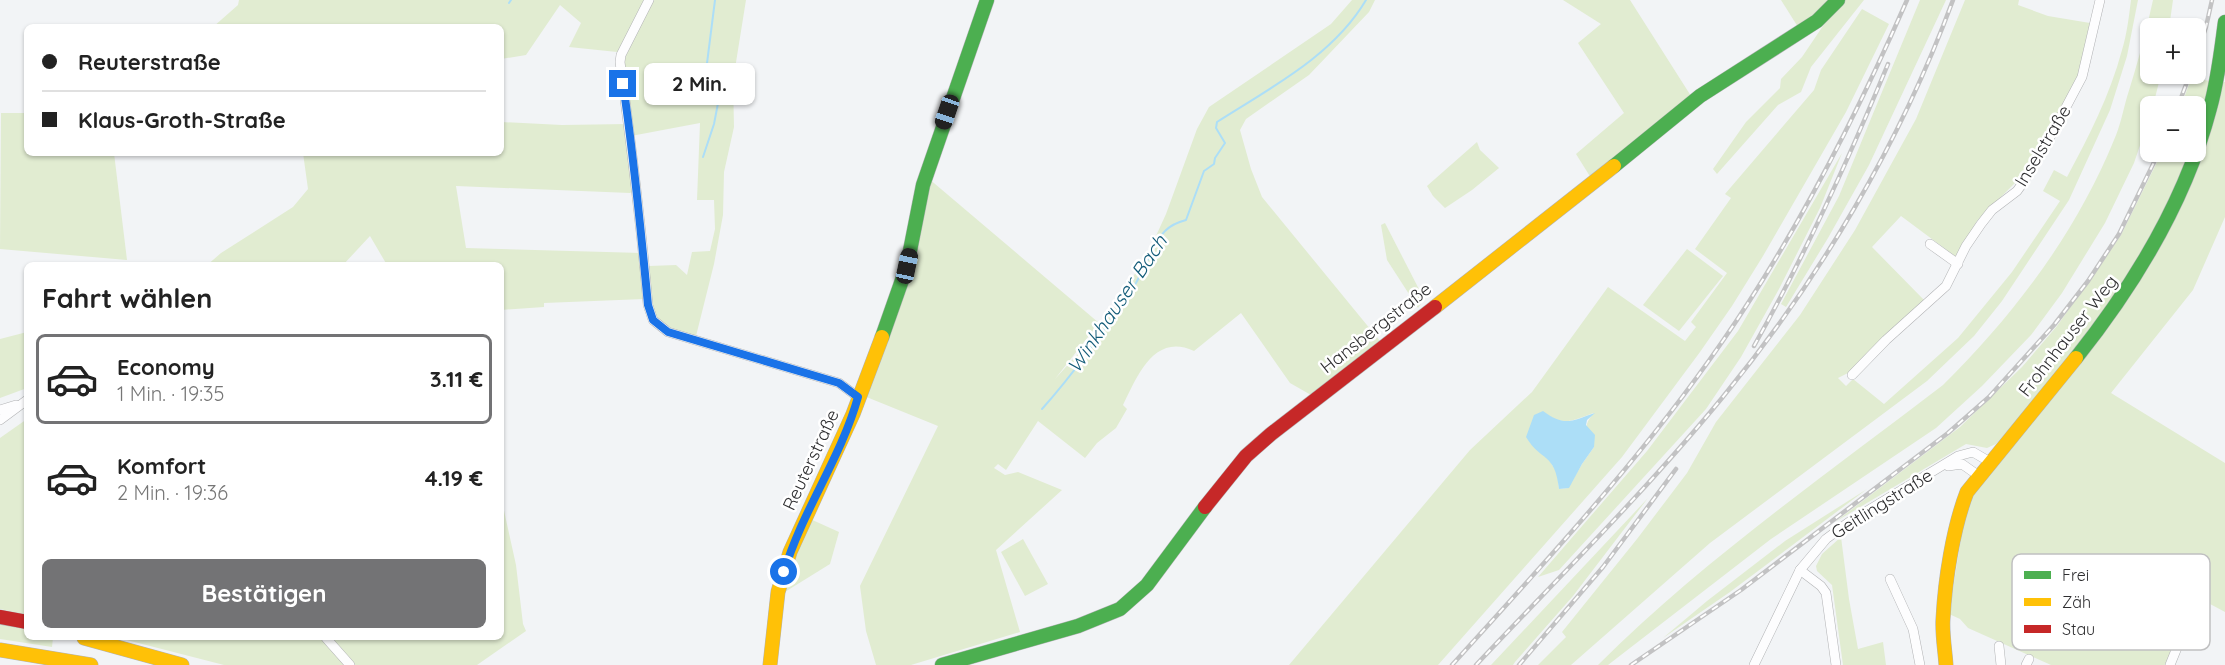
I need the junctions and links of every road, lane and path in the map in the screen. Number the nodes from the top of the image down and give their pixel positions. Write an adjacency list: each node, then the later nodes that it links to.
1 (649, 0): 9 (street)
2 (987, 0): 9 (main road, Reuterstraße)
3 (1839, 0): 29 (main road, Hansbergstraße)
4 (2100, 0): 7 (street, Inselstraße)
5 (2225, 22): 13 (main road, Frohnhauser Weg)
6 (1930, 244): 7 (street)
7 (1958, 264): 8 (street, Inselstraße)
8 (1852, 375)
9 (858, 397): 28 (main road, Reuterstraße)
10 (22, 402): 11 (street); 12 (street)
11 (0, 410)
12 (0, 420)
13 (1990, 462): 14 (street, Geitlingstraße); 15 (main road, Frohnhauser Weg)
14 (1940, 468): 15 (street, Geitlingstraße); 16 (street, Geitlingstraße)
15 (1979, 476): 33 (main road, Frohnhauser Weg)
16 (1800, 570): 30 (street, Geitlingstraße); 31 (street)
17 (1890, 579): 32 (street)
18 (0, 617): 19 (main road)
19 (24, 621)
20 (91, 640): 26 (main road)
21 (328, 640): 27 (street)
22 (1999, 646): 34 (street)
23 (0, 650): 25 (main road)
24 (2176, 650): 35 (street)
25 (91, 665)
26 (183, 665)
27 (350, 665)
28 (770, 665)
29 (942, 665)
30 (1754, 665)
31 (1836, 665)
32 (1920, 665)
33 (1946, 665)
34 (2001, 665)
35 (2170, 665)

